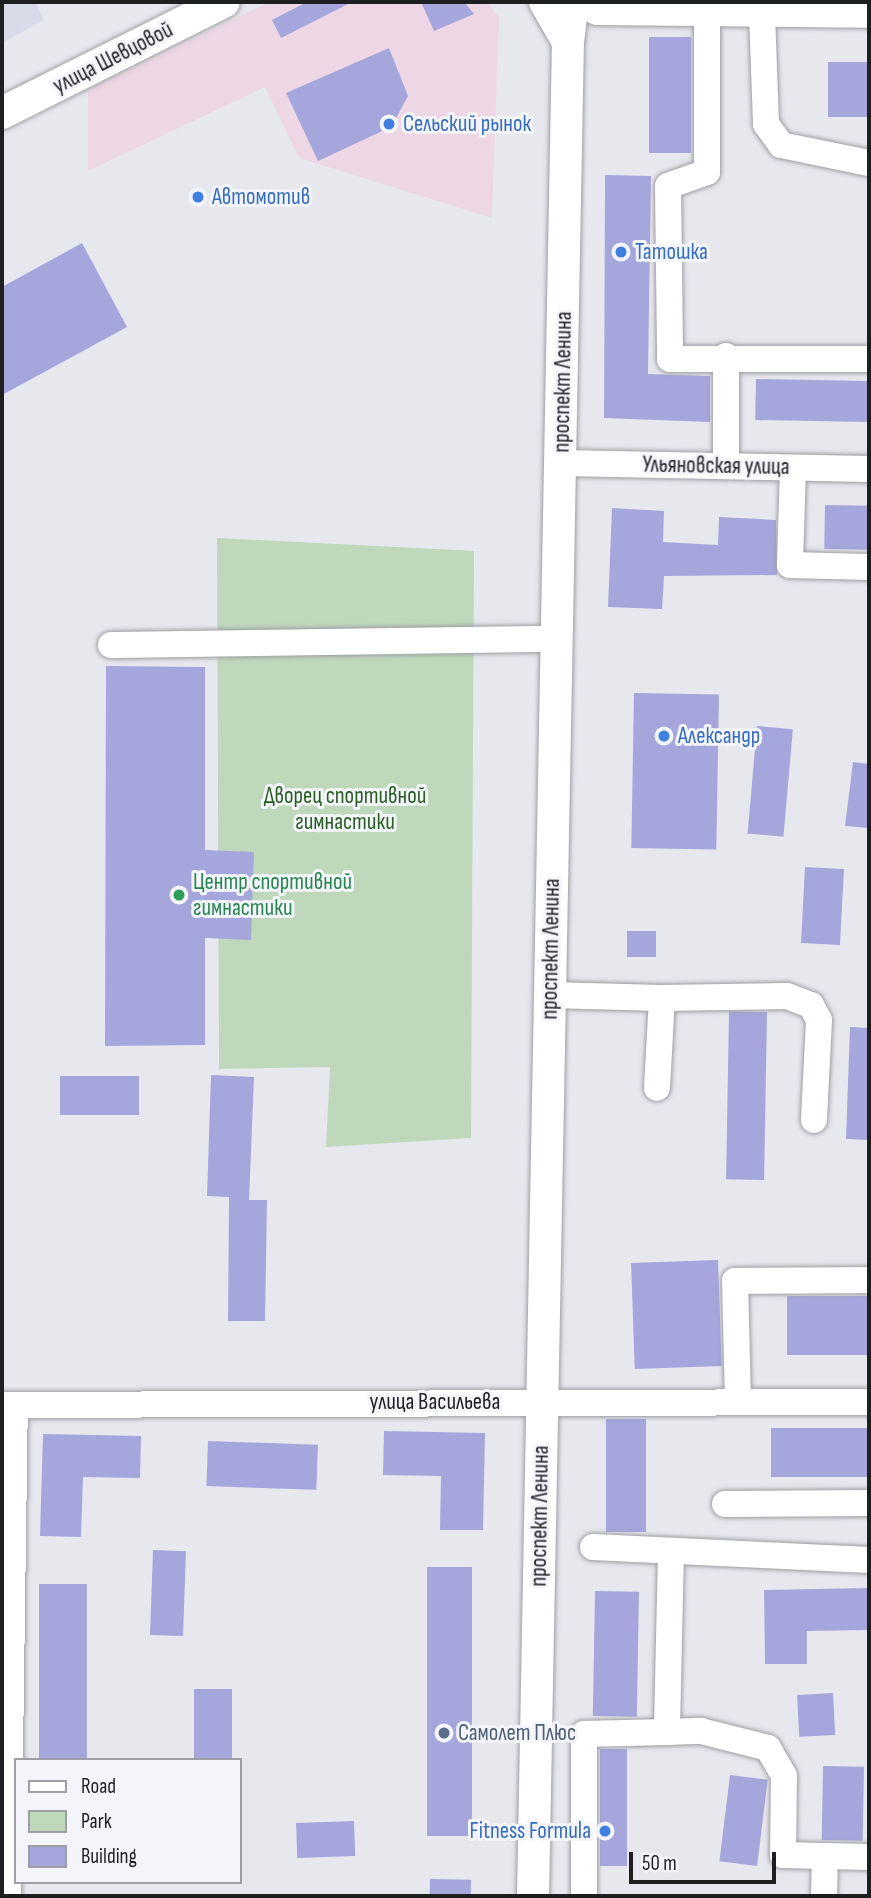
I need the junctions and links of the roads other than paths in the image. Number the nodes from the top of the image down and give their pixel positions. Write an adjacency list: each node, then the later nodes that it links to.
1 (224, 2): 8 (main road, улица Шевцовой)
2 (545, 2): 7 (main road)
3 (574, 2): 4 (street); 7 (main road, проспект Ленина)
4 (707, 7): 5 (street); 10 (street)
5 (762, 14): 6 (street); 9 (street)
6 (869, 15)
7 (568, 42): 12 (main road, проспект Ленина)
8 (2, 113)
9 (869, 163)
10 (726, 356): 11 (street); 13 (street)
11 (869, 359)
12 (562, 463): 13 (street, Ульяновская улица); 17 (main road, проспект Ленина)
13 (726, 466): 14 (street, Ульяновская улица)
14 (793, 468): 15 (street, Ульяновская улица); 16 (street)
15 (869, 469)
16 (869, 567)
17 (558, 639): 18 (street); 19 (main road, проспект Ленина)
18 (111, 645)
19 (550, 995): 20 (street); 24 (main road, проспект Ленина)
20 (662, 998): 21 (street); 22 (street)
21 (657, 1088)
22 (814, 1120)
23 (869, 1280): 25 (street)
24 (543, 1401): 25 (street, улица Васильева); 27 (street, улица Васильева); 37 (main road, проспект Ленина)
25 (738, 1402): 26 (street, улица Васильева)
26 (869, 1402)
27 (8, 1405): 36 (street)
28 (869, 1503): 29 (street)
29 (725, 1504)
30 (593, 1547): 31 (street)
31 (671, 1551): 32 (street); 33 (street)
32 (869, 1560)
33 (667, 1732): 34 (street); 38 (street)
34 (825, 1856): 35 (street); 39 (street)
35 (869, 1857)
36 (8, 1896)
37 (533, 1896)
38 (584, 1896)
39 (824, 1896)

